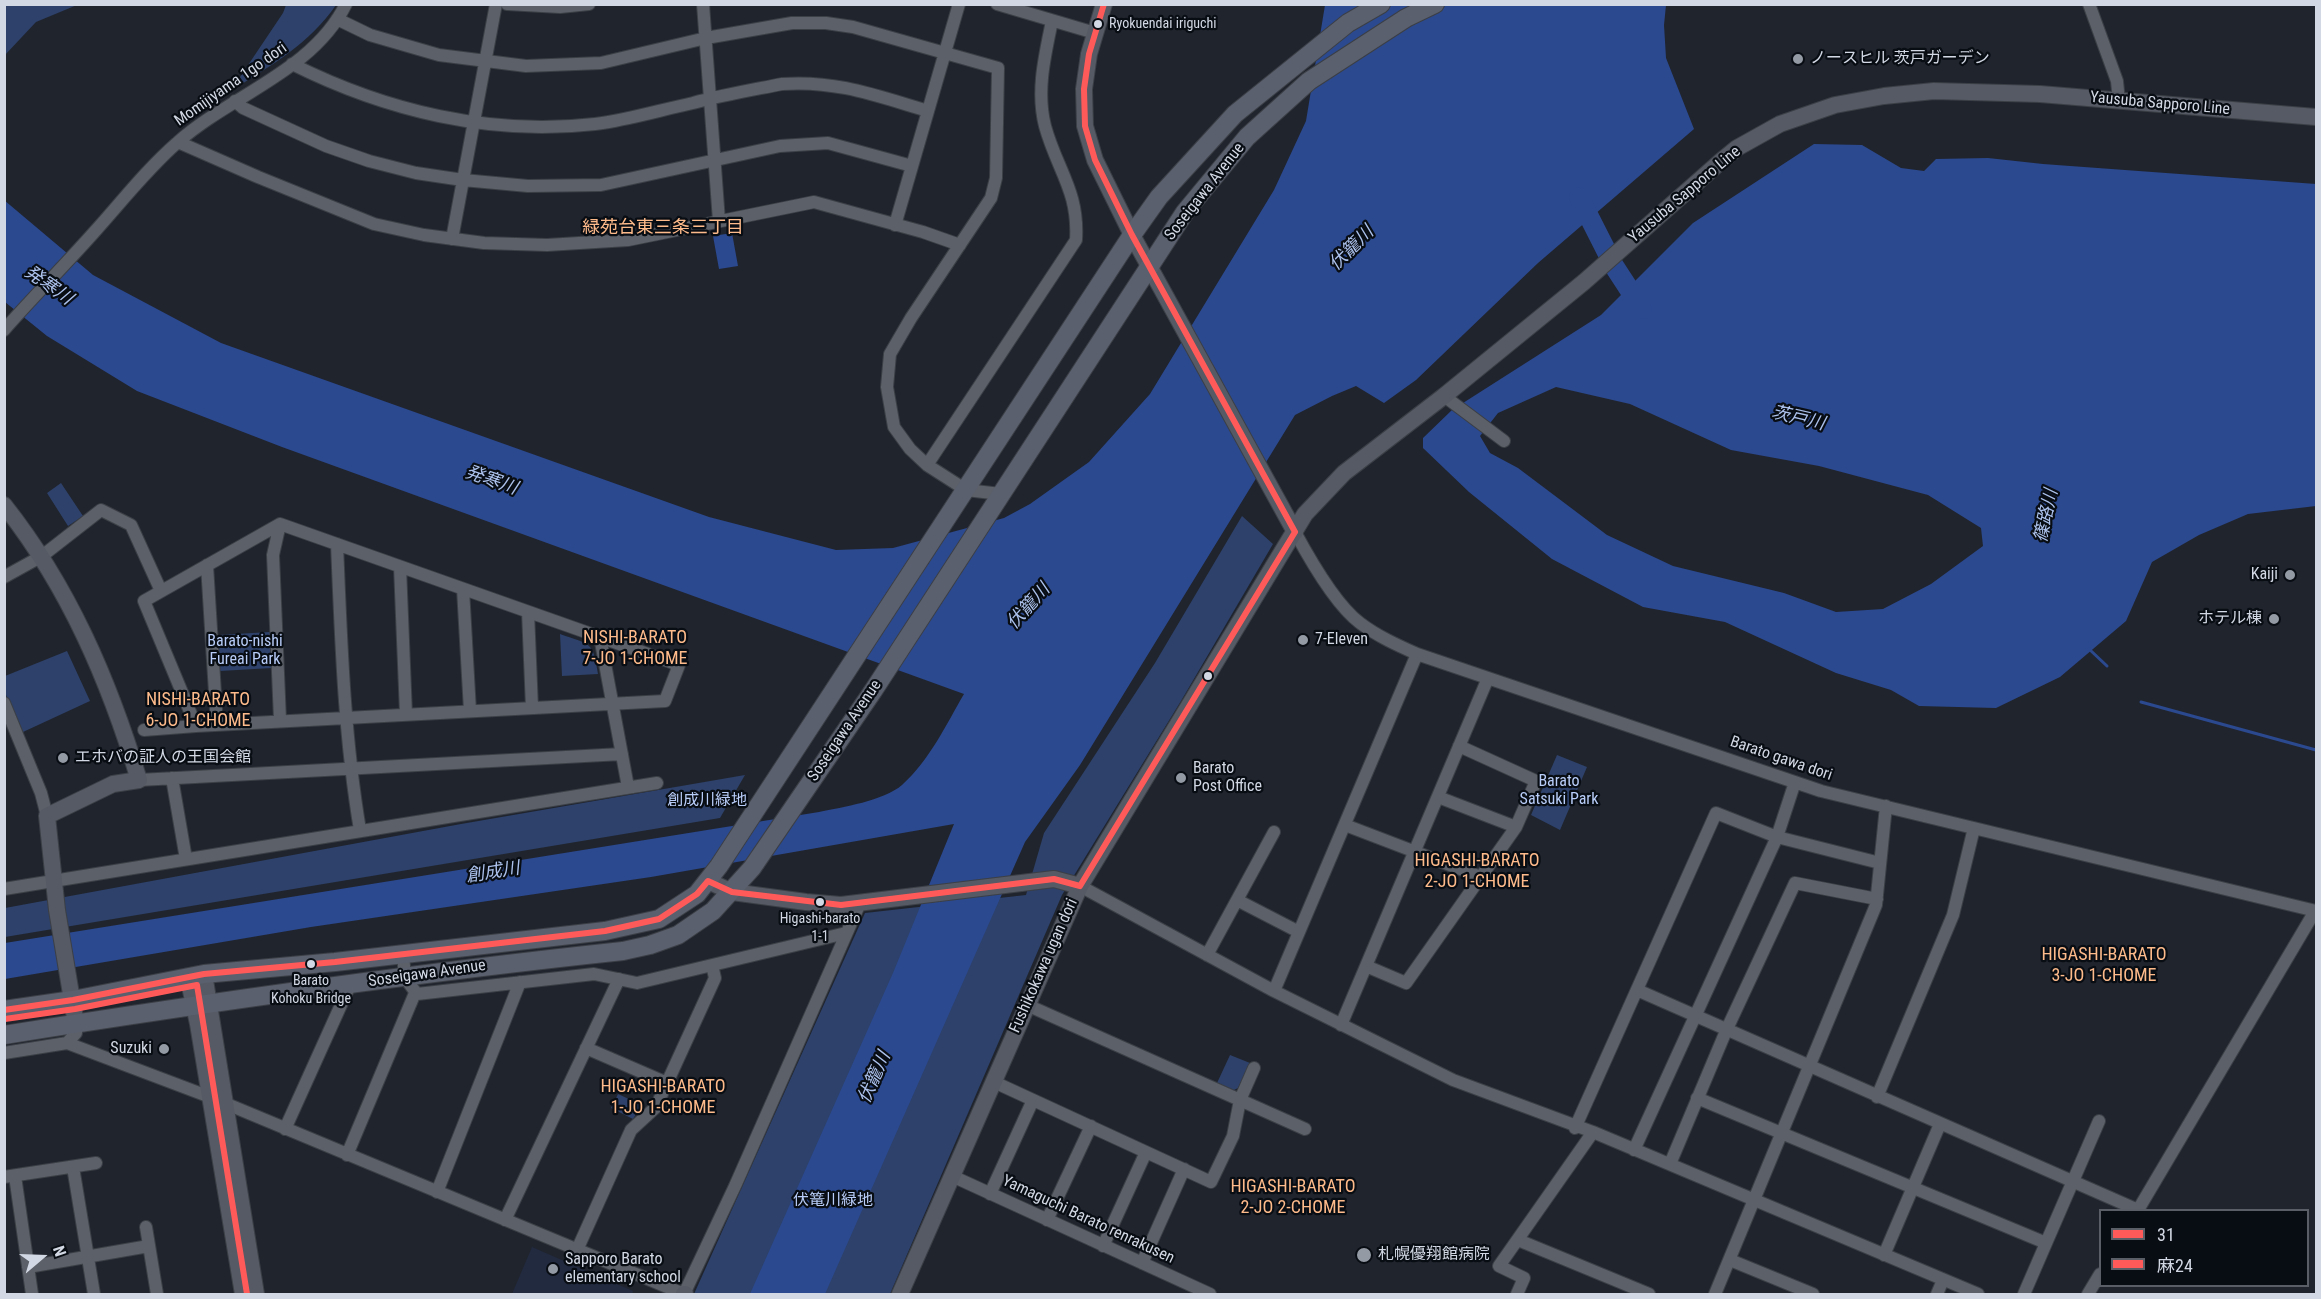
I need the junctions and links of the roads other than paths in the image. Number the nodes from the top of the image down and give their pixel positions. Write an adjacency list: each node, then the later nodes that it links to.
1 (346, 4): 12 (street, Momijiyama 1go dori)
2 (496, 4): 17 (street)
3 (507, 4): 4 (street)
4 (589, 4)
5 (704, 4): 15 (street)
6 (959, 4): 16 (street)
7 (997, 4): 13 (street)
8 (1104, 4): 14 (main road)
9 (1381, 4): 31 (highway, Soseigawa Avenue)
10 (1435, 4): 34 (highway, Soseigawa Avenue)
11 (2089, 4): 21 (street)
12 (338, 19): 17 (street); 18 (street, Momijiyama 1go dori)
13 (1052, 21): 14 (street); 38 (street)
14 (1095, 33): 31 (main road)
15 (706, 38): 16 (street); 17 (street); 19 (street)
16 (945, 52): 22 (street); 33 (street)
17 (485, 61): 24 (street)
18 (292, 64): 20 (street, Momijiyama 1go dori); 24 (street)
19 (710, 98): 22 (street); 24 (street); 26 (street)
20 (235, 101): 25 (street, Momijiyama 1go dori); 28 (street)
21 (2119, 101): 23 (main road, Yausuba Sapporo Line); 36 (main road, Yausuba Sapporo Line)
22 (928, 111): 27 (street)
23 (2316, 117)
24 (473, 121): 28 (street)
25 (178, 141): 32 (street); 35 (street, Momijiyama 1go dori)
26 (715, 160): 27 (street); 28 (street); 29 (street)
27 (912, 166): 30 (street)
28 (463, 180): 32 (street)
29 (719, 221): 30 (street); 32 (street)
30 (895, 225): 33 (street)
31 (1132, 236): 34 (main road); 39 (highway, Soseigawa Avenue)
32 (452, 239)
33 (960, 245): 38 (street)
34 (1149, 266): 40 (highway, Soseigawa Avenue); 43 (main road)
35 (5, 329)
36 (1449, 399): 37 (street); 43 (main road, Yausuba Sapporo Line)
37 (1504, 441)
38 (927, 465): 39 (street)
39 (966, 490): 40 (street); 86 (highway, Soseigawa Avenue)
40 (1000, 496): 91 (highway, Soseigawa Avenue)
41 (4, 505): 45 (main road)
42 (280, 524): 44 (street); 46 (street); 61 (street)
43 (1295, 532): 53 (street, Barato gawa dori); 89 (main road, Fushikokawa ugan dori)
44 (337, 544): 47 (street); 60 (street)
45 (42, 556): 48 (street); 50 (street); 70 (main road)
46 (207, 565): 50 (street); 63 (street)
47 (400, 567): 49 (street); 59 (street)
48 (4, 577)
49 (463, 589): 51 (street); 58 (street)
50 (161, 591): 64 (street)
51 (528, 612): 52 (street); 57 (street)
52 (600, 638): 56 (street); 56 (street)
53 (1417, 654): 54 (street, Barato gawa dori); 77 (street)
54 (1488, 678): 66 (street); 71 (street, Barato gawa dori)
55 (4, 703): 62 (street)
56 (613, 704): 57 (street); 67 (street)
57 (532, 708): 58 (street)
58 (470, 711): 59 (street)
59 (406, 714): 60 (street)
60 (345, 717): 61 (street); 68 (street)
61 (280, 720): 63 (street)
62 (8, 723): 76 (street)
63 (217, 724): 64 (street)
64 (196, 726): 65 (street)
65 (144, 729)
66 (1459, 746): 74 (street); 78 (street)
67 (622, 754): 68 (street); 73 (street)
68 (350, 770): 69 (street); 80 (street)
69 (172, 778): 70 (street); 84 (street)
70 (139, 780): 76 (main road)
71 (1795, 782): 75 (street, Barato gawa dori); 82 (street)
72 (657, 783): 73 (street)
73 (628, 787): 80 (street)
74 (1438, 797): 78 (street); 83 (street)
75 (1886, 806): 79 (street, Barato gawa dori); 85 (street)
76 (47, 816): 88 (main road)
77 (1345, 825): 83 (street); 96 (street)
78 (1516, 827): 87 (street)
79 (1974, 828): 95 (street, Barato gawa dori); 125 (street)
80 (360, 830): 84 (street)
81 (1274, 832): 93 (street)
82 (1776, 837): 85 (street); 107 (street); 113 (street)
83 (1415, 852): 87 (street); 101 (street)
84 (186, 859): 88 (street)
85 (1880, 864): 92 (street)
86 (713, 873): 91 (main road); 98 (highway, Soseigawa Avenue)
87 (1480, 877): 101 (street)
88 (54, 882): 90 (street); 109 (main road)
89 (1080, 886): 94 (main road); 99 (street); 111 (main road, Fushikokawa ugan dori)
90 (4, 889)
91 (732, 892): 94 (main road); 106 (highway, Soseigawa Avenue)
92 (1877, 899): 116 (street); 121 (street)
93 (1237, 900): 96 (street); 99 (street)
94 (860, 903): 97 (street)
95 (2316, 911): 153 (street)
96 (1299, 932): 108 (street)
97 (846, 933): 100 (street); 174 (street)
98 (403, 954): 102 (highway, Soseigawa Avenue); 106 (street)
99 (1207, 955): 108 (street)
100 (712, 965): 103 (street); 124 (street)
101 (1366, 966): 115 (street)
102 (196, 976): 109 (highway, Soseigawa Avenue); 110 (main road)
103 (619, 979): 104 (street); 119 (street)
104 (520, 982): 106 (street); 149 (street)
105 (350, 985): 106 (highway, Soseigawa Avenue); 110 (highway, Soseigawa Avenue); 134 (street)
106 (410, 985): 140 (street)
107 (1637, 990): 113 (street); 133 (street)
108 (1274, 991): 115 (street)
109 (73, 1000): 112 (highway, Soseigawa Avenue); 114 (main road)
110 (202, 1004): 114 (highway, Soseigawa Avenue); 129 (main road)
111 (1028, 1005): 123 (main road, Fushikokawa ugan dori); 128 (street)
112 (4, 1010)
113 (1694, 1016): 116 (street); 138 (street)
114 (76, 1024): 117 (highway, Soseigawa Avenue); 118 (street)
115 (1341, 1025): 133 (street)
116 (1726, 1031): 121 (street); 126 (street)
117 (4, 1035)
118 (67, 1043): 120 (street); 129 (street)
119 (586, 1048): 124 (street); 154 (street)
120 (4, 1053)
121 (1809, 1067): 125 (street); 137 (street)
122 (1254, 1068): 128 (street)
123 (994, 1082): 127 (street); 145 (main road, Fushikokawa ugan dori)
124 (667, 1083): 161 (street)
125 (1877, 1097): 131 (street)
126 (1697, 1098): 137 (street); 142 (street)
127 (1033, 1100): 132 (street); 150 (street)
128 (1240, 1100): 135 (street); 144 (street)
129 (218, 1101): 134 (street); 172 (main road); 173 (main road)
130 (2099, 1121): 147 (street)
131 (1940, 1124): 147 (street); 148 (street)
132 (1091, 1126): 139 (street); 155 (street)
133 (1575, 1128): 136 (street)
134 (285, 1129): 140 (street)
135 (1305, 1129)
136 (1593, 1132): 138 (street); 157 (street)
137 (1782, 1132): 148 (street); 151 (street)
138 (1634, 1150): 142 (street)
139 (1146, 1152): 144 (street); 160 (street)
140 (347, 1155): 149 (street)
141 (96, 1163): 143 (street)
142 (1670, 1164): 151 (street)
143 (73, 1167): 146 (street); 163 (street)
144 (1184, 1169): 165 (street)
145 (952, 1176): 150 (street, Yamaguchi Barato renrakusen); 175 (main road, Fushikokawa ugan dori)
146 (10, 1177): 166 (street)
147 (2073, 1182): 152 (street); 158 (street)
148 (1912, 1187): 158 (street); 162 (street)
149 (436, 1192): 154 (street)
150 (990, 1194): 155 (street, Yamaguchi Barato renrakusen)
151 (1754, 1200): 162 (street); 164 (street)
152 (2136, 1209)
153 (2139, 1209)
154 (504, 1220): 161 (street)
155 (1047, 1220): 160 (street, Yamaguchi Barato renrakusen)
156 (146, 1227): 159 (street)
157 (1518, 1240): 177 (street); 178 (street)
158 (2046, 1243): 183 (street)
159 (149, 1246): 163 (street); 171 (street)
160 (1103, 1246): 165 (street, Yamaguchi Barato renrakusen)
161 (577, 1250): 174 (street)
162 (1884, 1255): 168 (street)
163 (87, 1257): 166 (street); 170 (street)
164 (1730, 1260): 179 (street); 180 (street)
165 (1142, 1263): 176 (street, Yamaguchi Barato renrakusen)
166 (28, 1267): 169 (street)
167 (2099, 1276): 184 (street)
168 (1943, 1280): 181 (street); 182 (street)
169 (32, 1294)
170 (94, 1294)
171 (158, 1294)
172 (243, 1294)
173 (256, 1294)
174 (684, 1294)
175 (900, 1294)
176 (1210, 1294)
177 (1516, 1294)
178 (1649, 1294)
179 (1715, 1294)
180 (1813, 1294)
181 (1937, 1294)
182 (1978, 1294)
183 (2024, 1294)
184 (2088, 1294)

